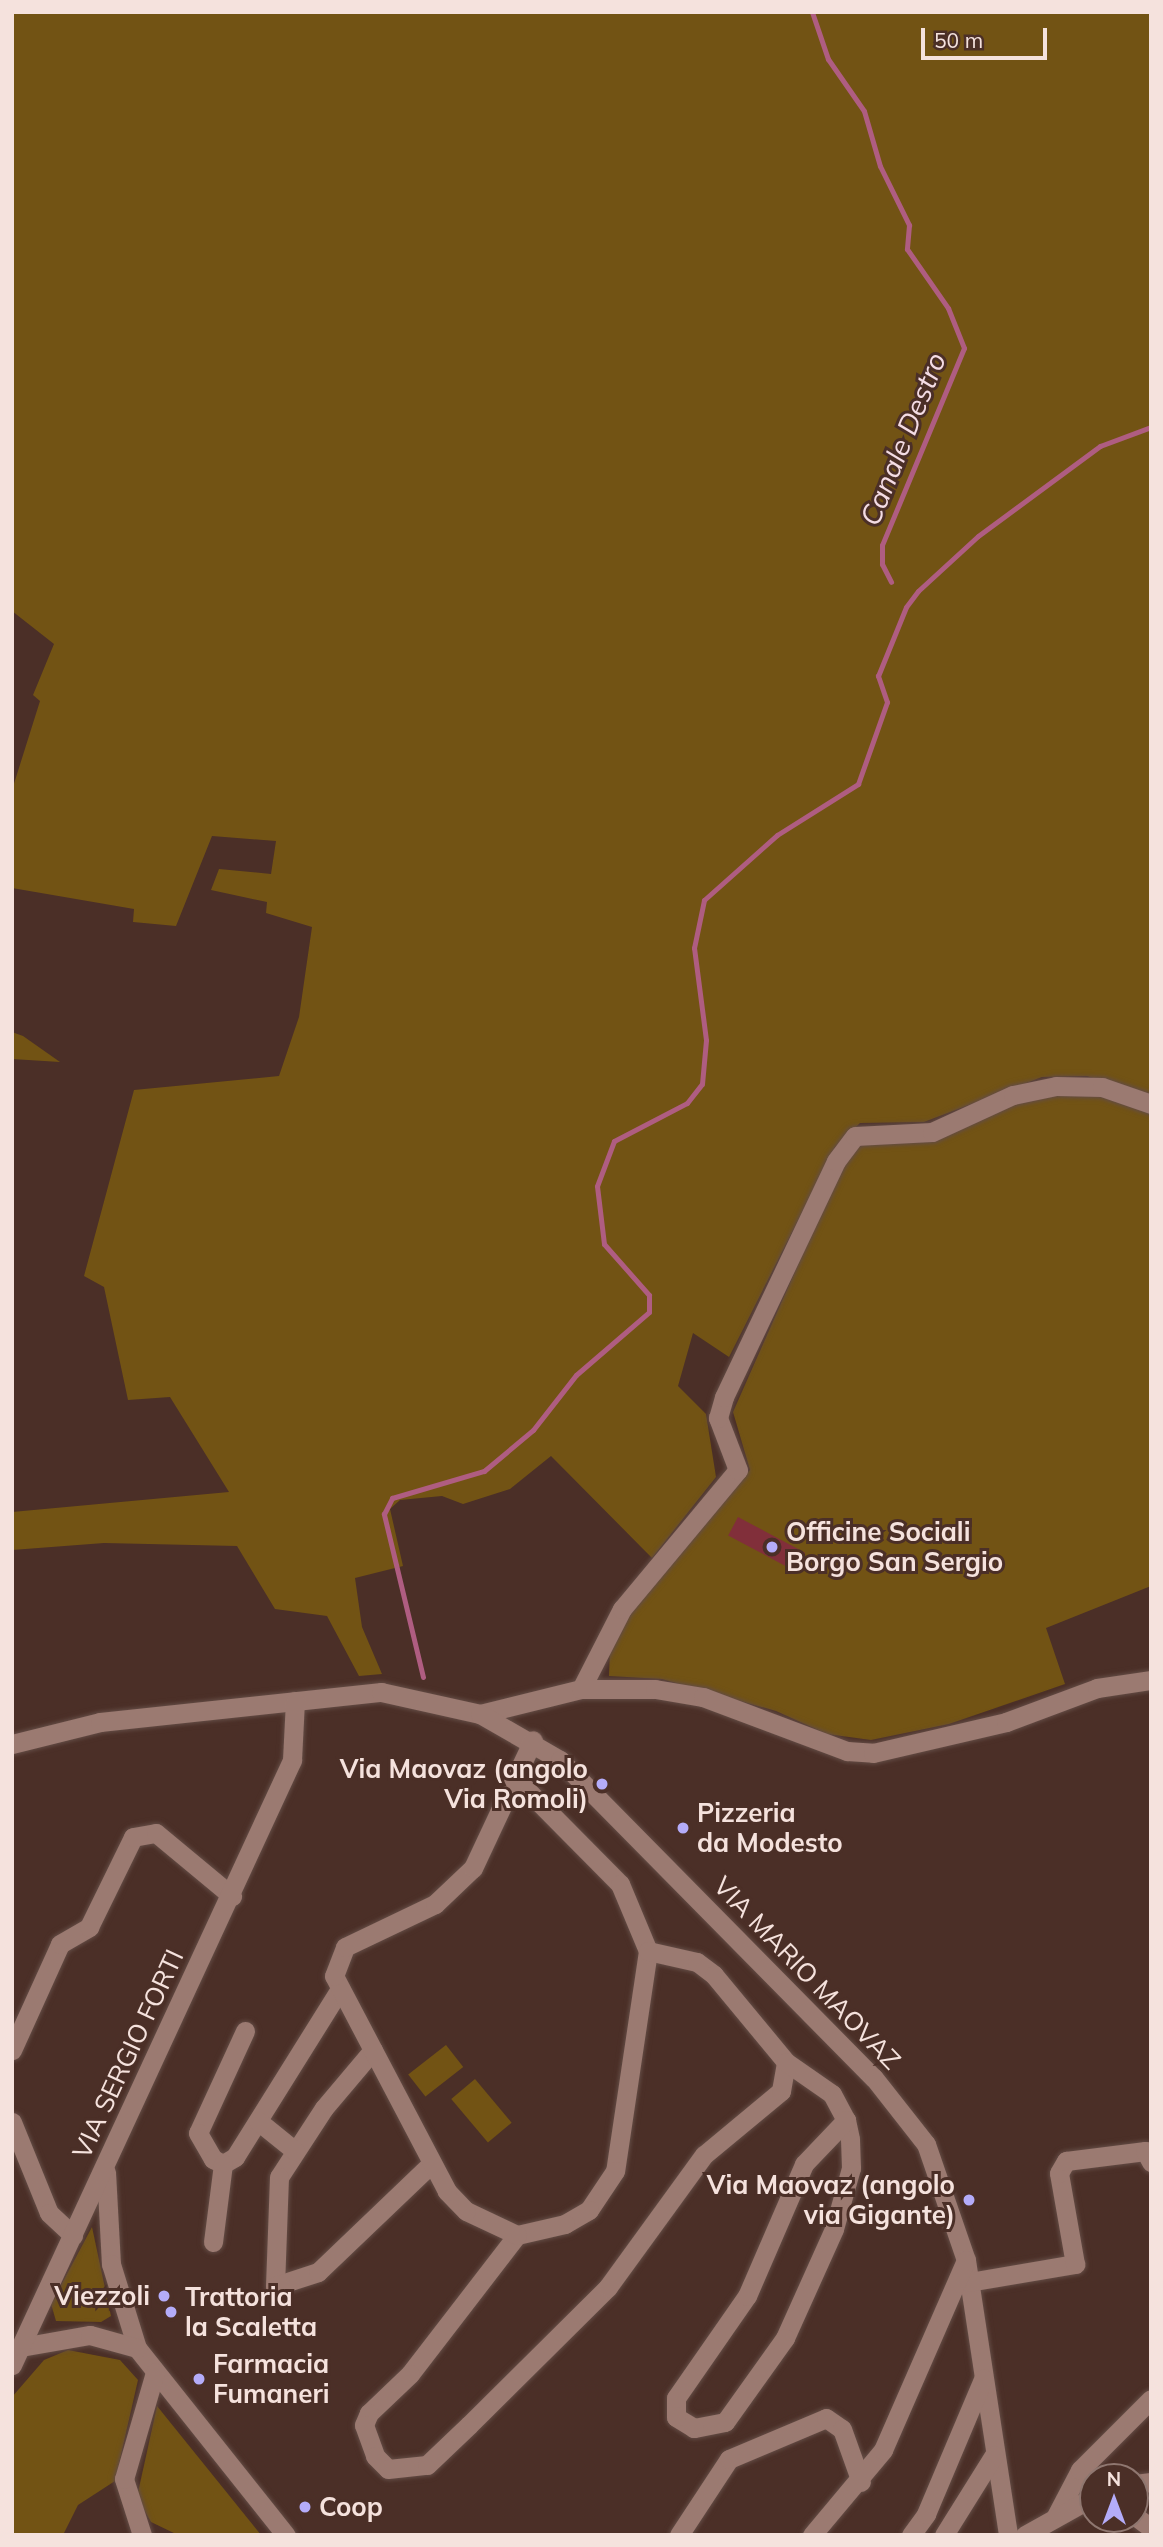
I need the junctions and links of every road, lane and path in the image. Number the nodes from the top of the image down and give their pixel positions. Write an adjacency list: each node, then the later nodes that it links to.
1 (1151, 1104): 3 (street)
2 (1151, 1681): 3 (street)
3 (581, 1689): 5 (street)
4 (295, 1701): 5 (street, VIA MARIO MAOVAZ); 7 (street, VIA MARIO MAOVAZ); 9 (street, VIA SERGIO FORTI)
5 (480, 1714): 6 (street, VIA MARIO MAOVAZ)
6 (533, 1740): 8 (street); 27 (street, VIA MARIO MAOVAZ)
7 (12, 1744)
8 (517, 1780): 10 (street); 11 (street)
9 (232, 1896): 13 (street); 20 (street, VIA SERGIO FORTI)
10 (648, 1951): 15 (street); 25 (street)
11 (338, 1992): 14 (street); 17 (street)
12 (245, 2031): 22 (street)
13 (12, 2050)
14 (373, 2050): 19 (street); 23 (street)
15 (786, 2062): 16 (street); 25 (street)
16 (845, 2120): 16 (street)
17 (258, 2121): 19 (street); 22 (street)
18 (12, 2122): 24 (street, VIA SERGIO FORTI)
19 (295, 2151): 23 (street)
20 (107, 2160): 24 (street, VIA SERGIO FORTI); 30 (street)
21 (1151, 2162): 28 (street)
22 (223, 2164): 26 (street)
23 (430, 2165): 25 (street)
24 (72, 2235): 29 (street, VIA SERGIO FORTI)
25 (517, 2235)
26 (213, 2242)
27 (966, 2260): 28 (street, VIA MARIO MAOVAZ); 36 (street)
28 (969, 2282): 33 (street, VIA MARIO MAOVAZ)
29 (21, 2347): 30 (street); 31 (street, VIA SERGIO FORTI)
30 (137, 2348): 32 (street)
31 (12, 2365)
32 (155, 2372): 40 (street); 41 (street)
33 (983, 2379): 35 (street, VIA MARIO MAOVAZ); 43 (street)
34 (1151, 2399): 38 (street)
35 (994, 2455): 44 (street); 45 (street, VIA MARIO MAOVAZ)
36 (861, 2482): 39 (street); 42 (street)
37 (1079, 2505): 38 (street)
38 (1056, 2516): 46 (street)
39 (681, 2530)
40 (142, 2535)
41 (286, 2535)
42 (812, 2535)
43 (911, 2535)
44 (944, 2535)
45 (1008, 2535)
46 (1025, 2535)

